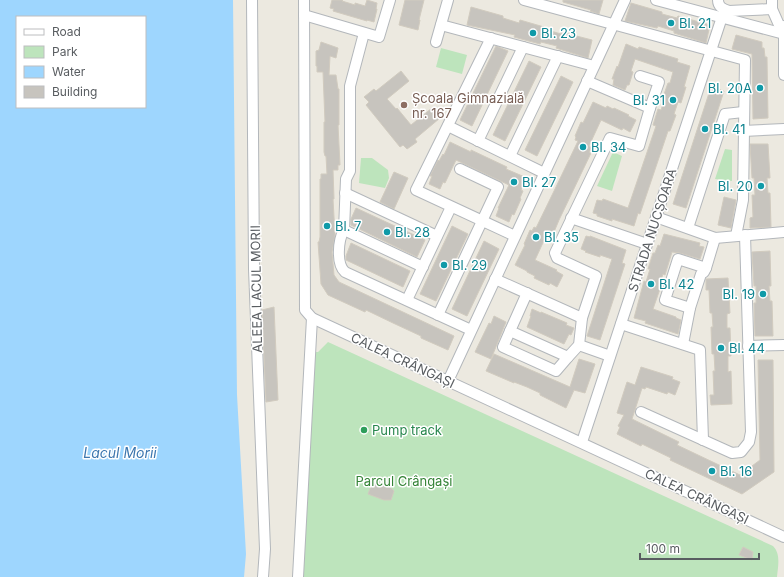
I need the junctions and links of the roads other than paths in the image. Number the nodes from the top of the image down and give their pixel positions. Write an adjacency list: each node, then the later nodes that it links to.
1 (252, 0): 70 (street, ALEEA LACUL MORII)
2 (304, 0): 10 (street)
3 (390, 0): 15 (street)
4 (448, 0): 13 (street)
5 (524, 0): 12 (street)
6 (625, 0): 12 (street)
7 (656, 0): 11 (street)
8 (718, 0): 9 (street)
9 (772, 5): 14 (street)
10 (304, 15): 15 (street); 54 (street)
11 (722, 17): 14 (street); 19 (street, STRADA NUCȘOARA)
12 (614, 24): 19 (street); 21 (street)
13 (441, 25): 16 (street); 17 (street)
14 (784, 32): 22 (street)
15 (364, 33): 34 (street)
16 (491, 38): 18 (street); 27 (street)
17 (436, 42)
18 (523, 47): 20 (street); 30 (street)
19 (711, 51): 26 (street); 36 (street, STRADA NUCȘOARA)
20 (558, 56): 21 (street); 31 (street)
21 (594, 66): 24 (street)
22 (784, 75)
23 (640, 76): 25 (street)
24 (587, 81): 25 (street); 33 (street)
25 (650, 108): 37 (street)
26 (743, 112): 29 (street); 39 (street)
27 (448, 126): 30 (street); 35 (street)
28 (784, 130): 29 (street)
29 (743, 131): 44 (street)
30 (478, 141): 31 (street)
31 (510, 156): 33 (street)
32 (460, 169): 38 (street)
33 (544, 173): 43 (street)
34 (346, 193): 40 (street); 42 (street)
35 (451, 207): 38 (street); 42 (street)
36 (656, 217): 39 (street); 46 (street, STRADA NUCȘOARA)
37 (571, 218): 46 (street); 55 (street)
38 (482, 221): 43 (street); 53 (street)
39 (688, 228): 45 (street)
40 (344, 230): 47 (street); 51 (street)
41 (784, 232): 44 (street)
42 (437, 236): 47 (street)
43 (515, 236): 49 (street)
44 (740, 236): 45 (street); 62 (street)
45 (715, 238): 48 (street)
46 (647, 244): 56 (street, STRADA NUCȘOARA)
47 (423, 267): 51 (street)
48 (706, 268): 52 (street); 52 (street)
49 (495, 279): 50 (street); 57 (street)
50 (527, 293): 55 (street); 58 (street)
51 (407, 300): 53 (street)
52 (690, 308): 59 (street)
53 (438, 315): 57 (street)
54 (312, 318): 65 (street, CALEA CRÂNGAȘI); 71 (street)
55 (582, 318): 60 (street)
56 (621, 324): 59 (street); 63 (street, STRADA NUCȘOARA)
57 (471, 330): 65 (street)
58 (510, 331): 64 (street); 64 (street)
59 (683, 344): 67 (street)
60 (579, 345): 63 (street); 64 (street)
61 (784, 345): 62 (street)
62 (748, 346): 67 (street)
63 (610, 356): 68 (street, STRADA NUCȘOARA)
64 (568, 357)
65 (448, 381): 68 (street, CALEA CRÂNGAȘI)
66 (641, 412): 67 (street)
67 (704, 440)
68 (582, 442): 69 (street, CALEA CRÂNGAȘI)
69 (784, 537)
70 (263, 577)
71 (298, 577)

